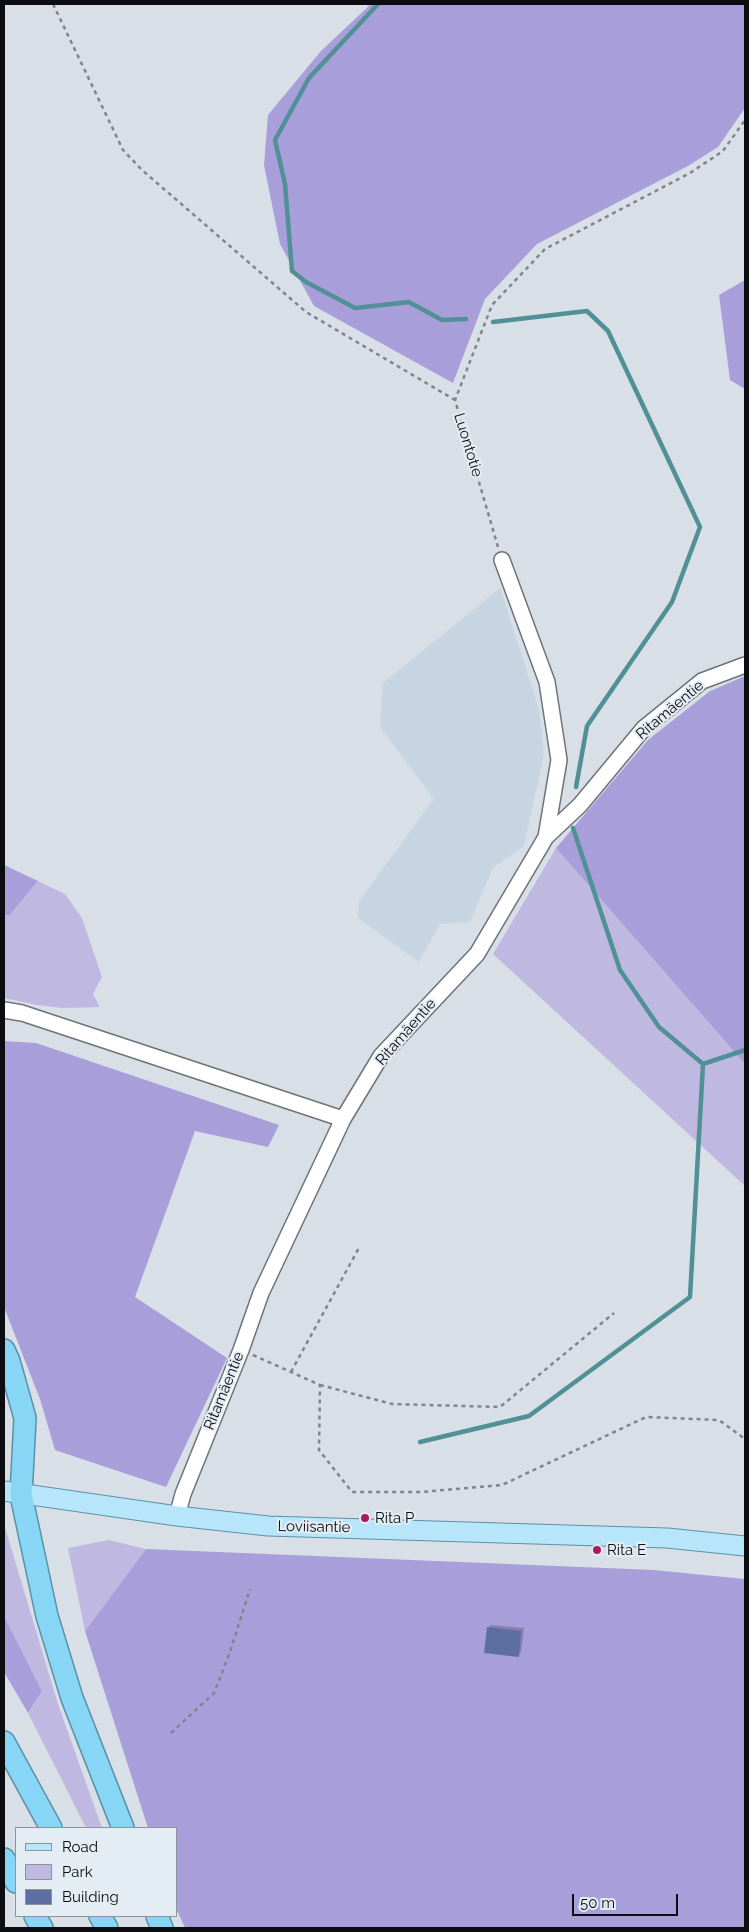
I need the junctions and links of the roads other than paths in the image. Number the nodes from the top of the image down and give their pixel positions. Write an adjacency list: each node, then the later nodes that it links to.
1 (502, 560): 3 (street)
2 (745, 665): 3 (street, Ritamäentie)
3 (546, 837): 5 (street, Ritamäentie)
4 (4, 1010): 5 (street)
5 (343, 1119): 8 (street, Ritamäentie)
6 (4, 1350): 7 (highway)
7 (12, 1493): 8 (main road, Loviisantie); 12 (highway)
8 (177, 1516): 9 (main road, Loviisantie)
9 (745, 1546)
10 (4, 1742): 11 (highway)
11 (50, 1827)
12 (123, 1827)
13 (4, 1859): 14 (highway)
14 (15, 1880)
15 (36, 1917): 17 (highway)
16 (101, 1917): 18 (highway)
17 (42, 1928)
18 (107, 1928)

